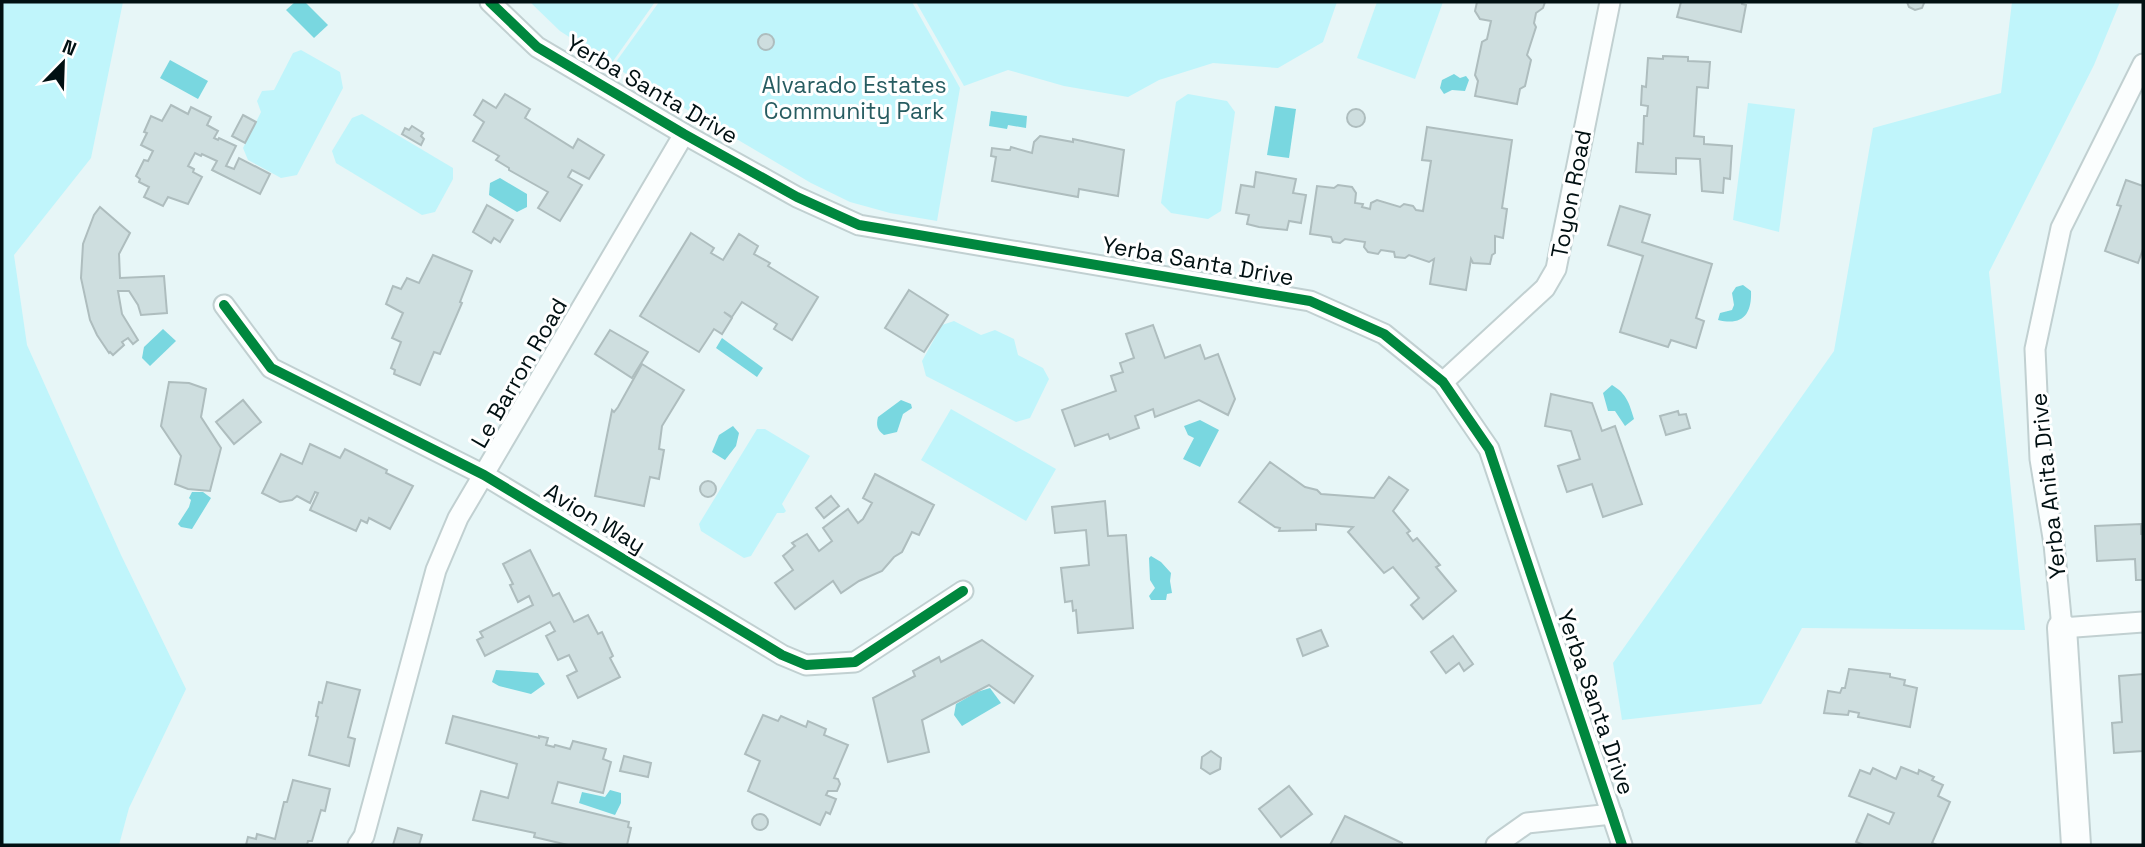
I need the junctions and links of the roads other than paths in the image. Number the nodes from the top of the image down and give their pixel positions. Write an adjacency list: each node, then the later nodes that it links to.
1 (490, 2): 4 (street, Yerba Santa Drive)
2 (1609, 2): 6 (street, Toyon Road)
3 (2143, 64): 10 (street, Yerba Anita Drive)
4 (684, 134): 6 (street, Yerba Santa Drive); 7 (street, Le Barron Road)
5 (224, 305): 7 (street, Avion Way)
6 (1443, 382): 11 (street, Yerba Santa Drive)
7 (484, 475): 8 (street, Avion Way); 12 (street, Le Barron Road)
8 (963, 592)
9 (2143, 622): 10 (street)
10 (2062, 628): 15 (street, Yerba Anita Drive)
11 (1612, 814): 13 (street); 14 (street, Yerba Santa Drive)
12 (358, 845)
13 (1496, 845)
14 (1622, 845)
15 (2076, 845)

